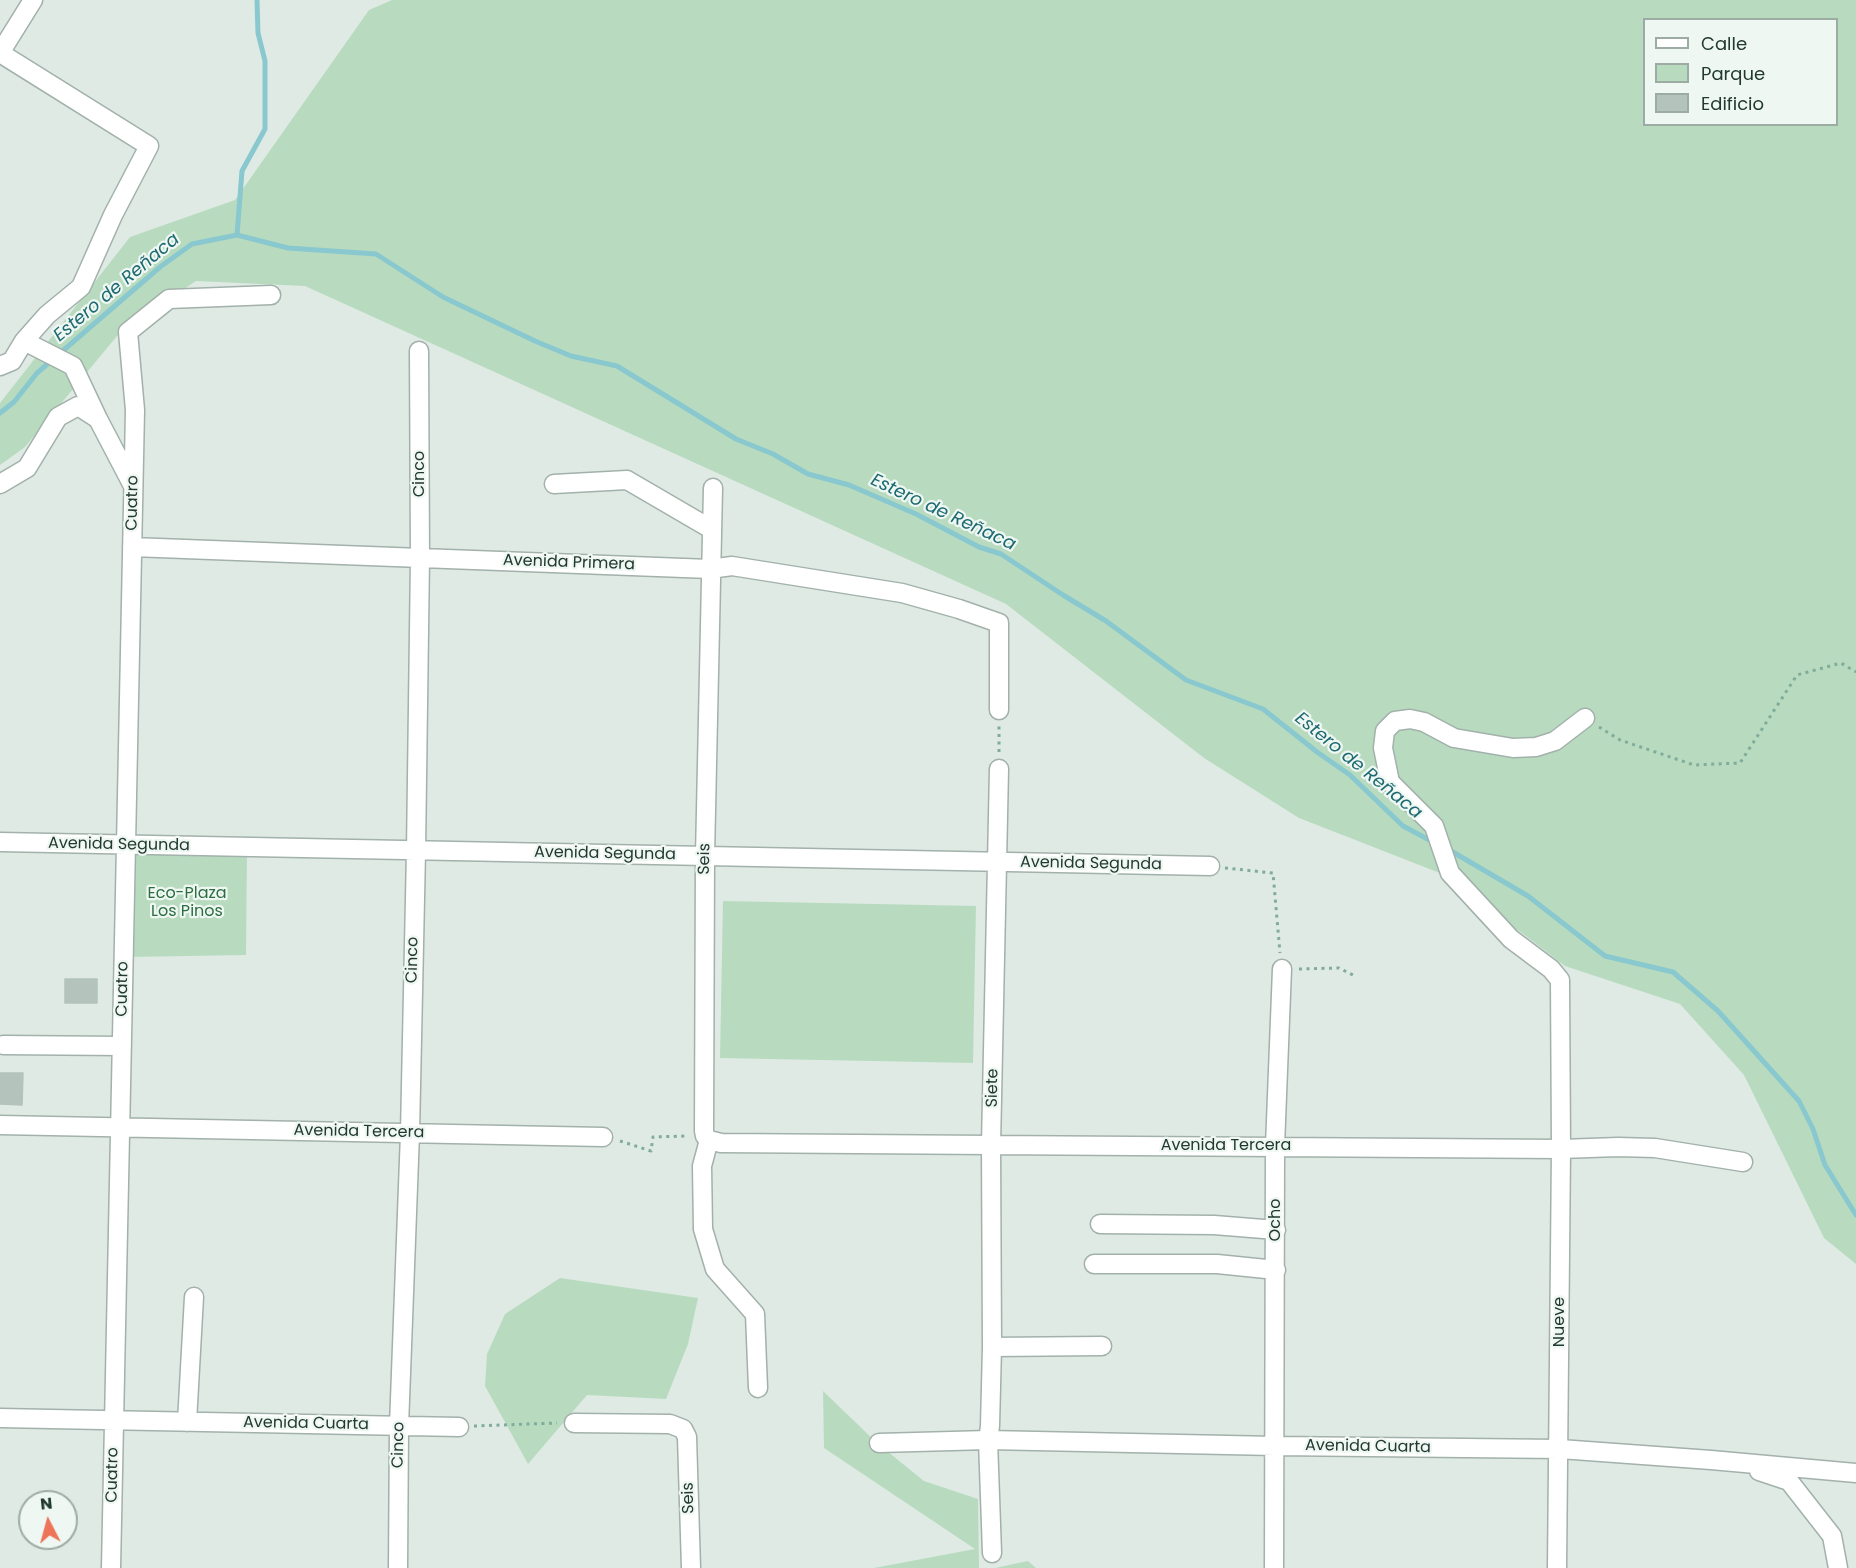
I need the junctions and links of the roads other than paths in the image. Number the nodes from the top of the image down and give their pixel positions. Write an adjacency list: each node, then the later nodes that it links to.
1 (33, 0): 3 (street)
2 (271, 295): 9 (street, Cuatro)
3 (24, 341): 5 (street); 6 (street)
4 (419, 351): 13 (street, Cinco)
5 (0, 366)
6 (98, 419): 7 (street); 9 (street)
7 (0, 484)
8 (554, 484): 11 (street)
9 (133, 485): 12 (street, Cuatro)
10 (713, 488): 11 (street, Seis)
11 (711, 529): 14 (street, Seis)
12 (132, 547): 13 (street, Avenida Primera); 19 (street, Cuatro)
13 (420, 558): 14 (street, Avenida Primera); 20 (street, Cinco)
14 (710, 569): 15 (street, Avenida Primera); 21 (street, Seis)
15 (999, 710)
16 (1585, 718): 34 (street, Nueve)
17 (999, 769): 22 (street, Siete)
18 (0, 842): 19 (street, Avenida Segunda)
19 (126, 845): 20 (street, Avenida Segunda); 26 (street, Cuatro)
20 (416, 851): 21 (street, Avenida Segunda); 29 (street, Cinco)
21 (705, 856): 22 (street, Avenida Segunda); 31 (street, Seis)
22 (998, 862): 23 (street, Avenida Segunda); 32 (street, Siete)
23 (1210, 866)
24 (1282, 969): 33 (street, Ocho)
25 (3, 1045): 26 (street)
26 (122, 1046): 28 (street, Cuatro)
27 (0, 1125): 28 (street, Avenida Tercera)
28 (120, 1127): 29 (street, Avenida Tercera); 45 (street, Cuatro)
29 (410, 1133): 30 (street, Avenida Tercera); 48 (street, Cinco)
30 (603, 1137)
31 (707, 1138): 32 (street, Avenida Tercera); 43 (street, Seis)
32 (991, 1145): 33 (street, Avenida Tercera); 42 (street, Siete)
33 (1275, 1146): 34 (street, Avenida Tercera); 37 (street, Ocho)
34 (1562, 1149): 35 (street, Avenida Tercera); 53 (street, Nueve)
35 (1743, 1162)
36 (1100, 1224): 37 (street)
37 (1276, 1230): 39 (street, Ocho)
38 (1094, 1264): 39 (street)
39 (1276, 1270): 52 (street, Ocho)
40 (194, 1297): 46 (street)
41 (1102, 1346): 42 (street)
42 (993, 1347): 50 (street, Siete)
43 (758, 1388)
44 (0, 1418): 45 (street, Avenida Cuarta)
45 (114, 1420): 46 (street, Avenida Cuarta); 57 (street, Cuatro)
46 (187, 1422): 48 (street, Avenida Cuarta)
47 (574, 1423): 59 (street, Seis)
48 (399, 1426): 49 (street, Avenida Cuarta); 58 (street, Cinco)
49 (459, 1427)
50 (988, 1440): 51 (street, Avenida Cuarta); 52 (street, Avenida Cuarta); 56 (street, Siete)
51 (879, 1443)
52 (1275, 1446): 53 (street, Avenida Cuarta); 60 (street, Ocho)
53 (1560, 1449): 54 (street, Avenida Cuarta); 61 (street, Nueve)
54 (1729, 1461): 55 (street, Avenida Cuarta); 62 (street)
55 (1856, 1473)
56 (992, 1553)
57 (111, 1568)
58 (398, 1568)
59 (691, 1568)
60 (1274, 1568)
61 (1557, 1568)
62 (1838, 1568)

